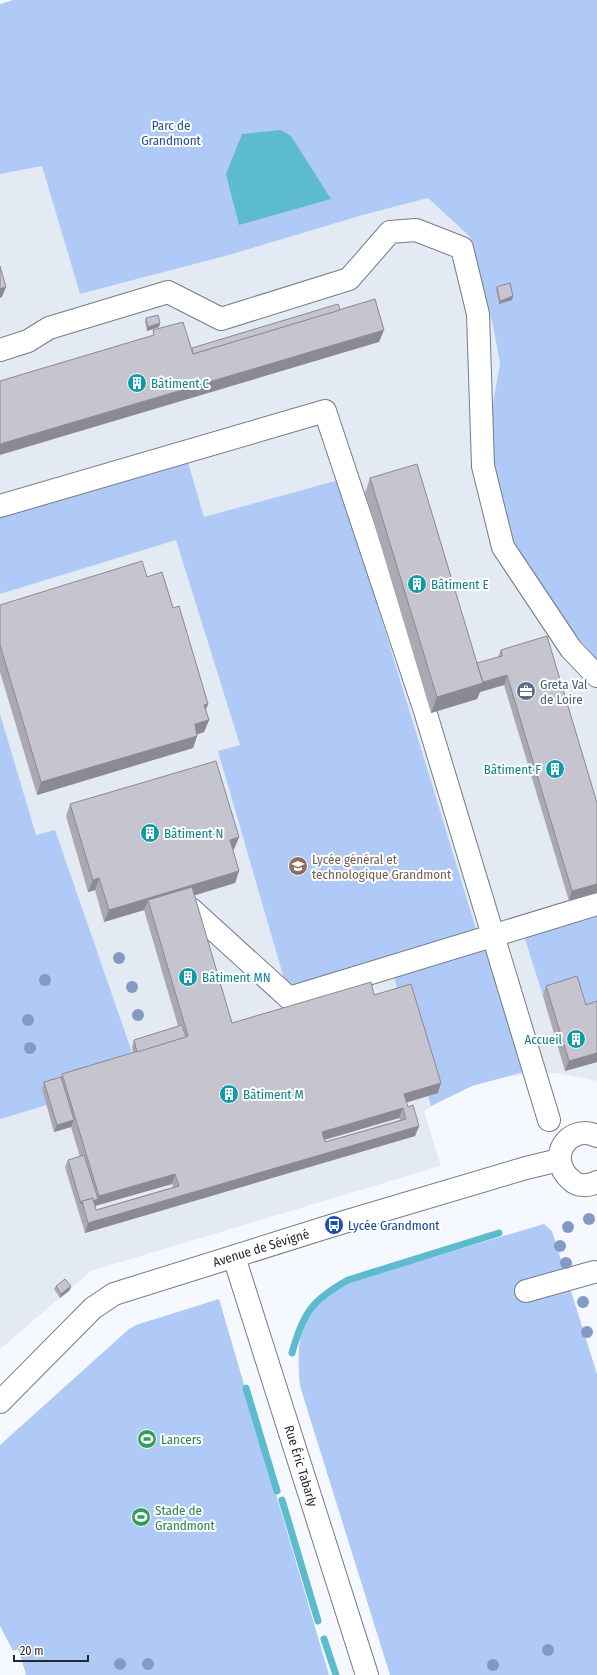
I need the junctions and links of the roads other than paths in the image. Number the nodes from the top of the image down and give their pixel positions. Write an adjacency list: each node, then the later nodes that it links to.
1 (0, 350): 3 (street)
2 (0, 506): 6 (street)
3 (597, 676)
4 (597, 904): 6 (street)
5 (191, 909): 6 (street)
6 (493, 935): 7 (street)
7 (549, 1120)
8 (597, 1136): 9 (street)
9 (559, 1160): 10 (street); 14 (street, Avenue de Sévigné)
10 (597, 1182)
11 (234, 1257): 15 (street, Rue Éric Tabarly)
12 (594, 1272): 13 (street)
13 (526, 1291)
14 (0, 1402)
15 (367, 1675)

